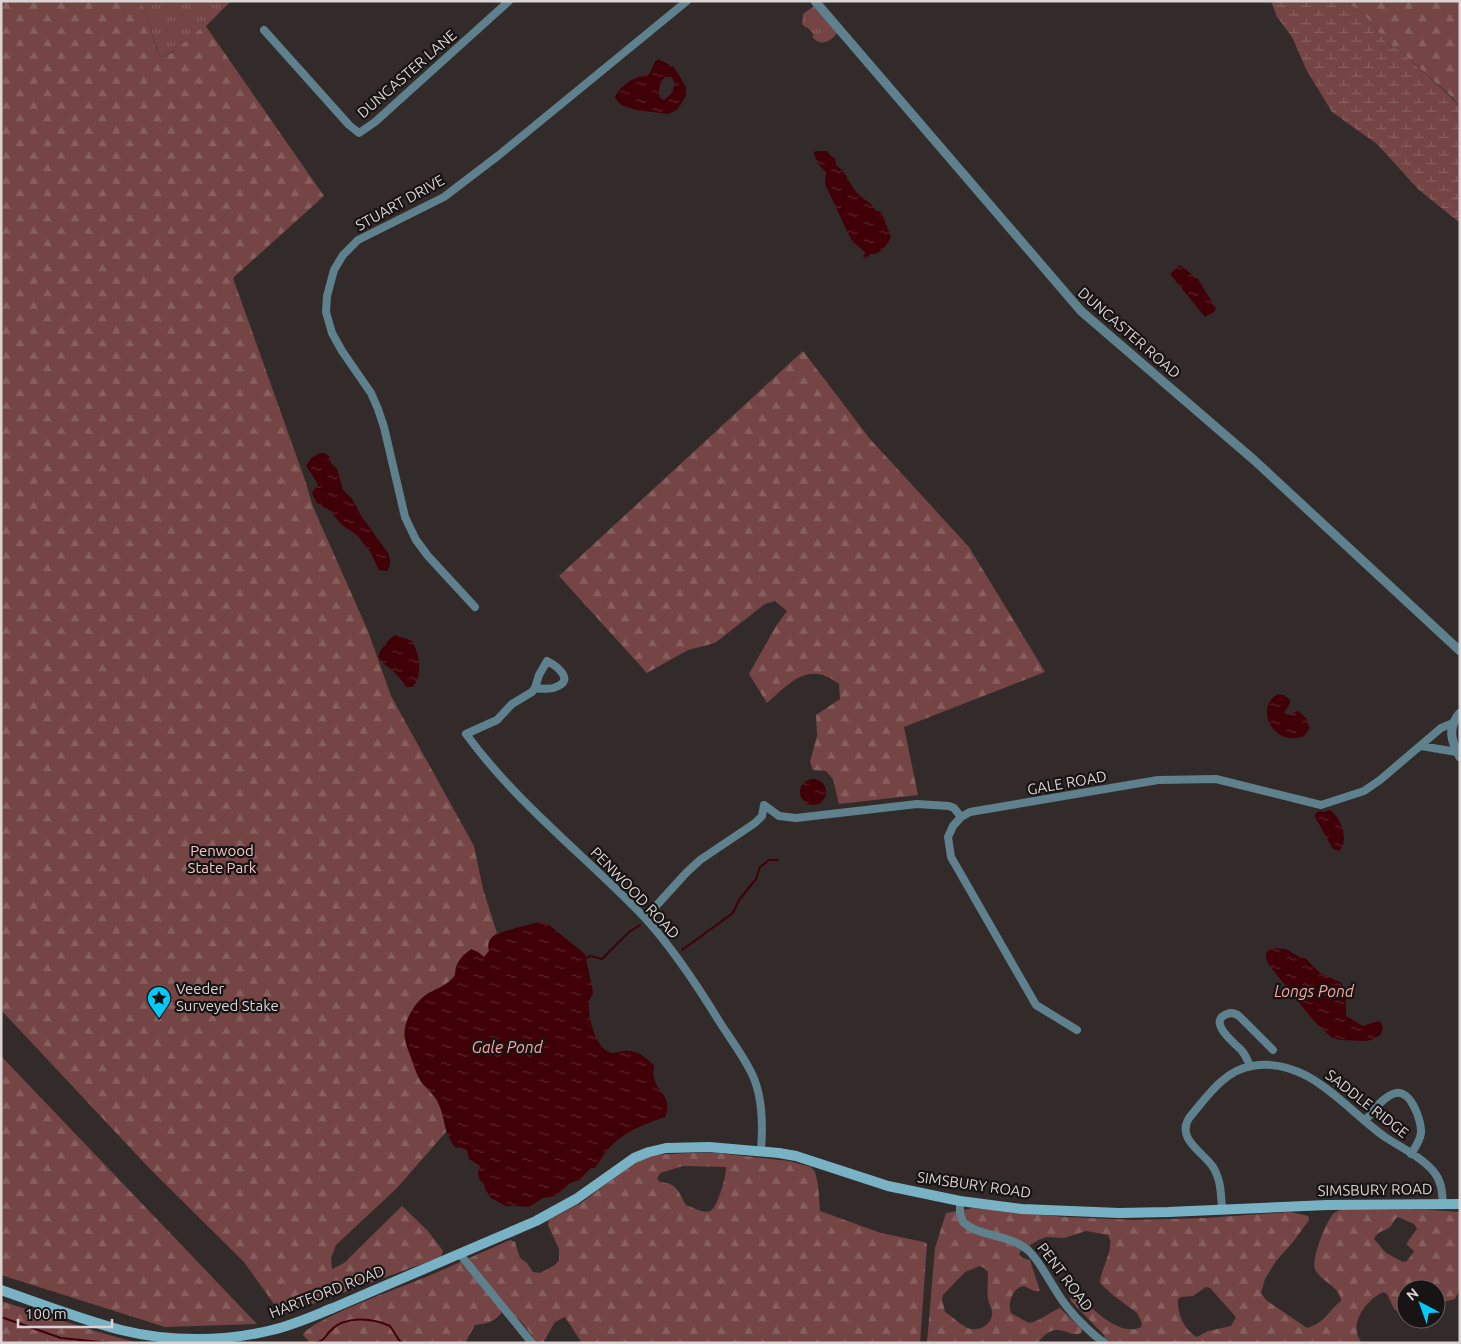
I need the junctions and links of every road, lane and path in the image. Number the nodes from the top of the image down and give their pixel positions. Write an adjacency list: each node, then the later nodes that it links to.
1 (509, 1): 4 (street, DUNCASTER LANE)
2 (687, 1): 5 (street, STUART DRIVE)
3 (815, 1): 6 (street, DUNCASTER ROAD)
4 (264, 30)
5 (475, 607)
6 (1460, 651)
7 (535, 688): 13 (street, PENWOOD ROAD)
8 (1460, 713): 9 (street)
9 (1453, 723): 10 (street, GALE ROAD); 11 (street)
10 (1421, 746): 11 (street); 12 (street, GALE ROAD)
11 (1458, 754)
12 (961, 817): 13 (street); 14 (street)
13 (645, 918): 18 (street, PENWOOD ROAD)
14 (1077, 1030)
15 (1273, 1050): 16 (street)
16 (1250, 1066): 17 (street, SADDLE RIDGE); 23 (street, SADDLE RIDGE)
17 (1365, 1121): 19 (street, SADDLE RIDGE); 19 (street)
18 (761, 1150): 20 (main road, SIMSBURY ROAD); 24 (main road, SIMSBURY ROAD)
19 (1411, 1154): 21 (street, SADDLE RIDGE)
20 (960, 1201): 23 (main road, SIMSBURY ROAD); 29 (street, PENT ROAD)
21 (1443, 1204): 22 (main road, SIMSBURY ROAD); 23 (main road, SIMSBURY ROAD)
22 (1460, 1204)
23 (1222, 1209)
24 (512, 1232): 25 (main road, HARTFORD ROAD)
25 (459, 1254): 27 (main road, HARTFORD ROAD); 28 (street)
26 (1, 1290): 27 (main road, HARTFORD ROAD)
27 (236, 1339)
28 (532, 1343)
29 (1104, 1343)

